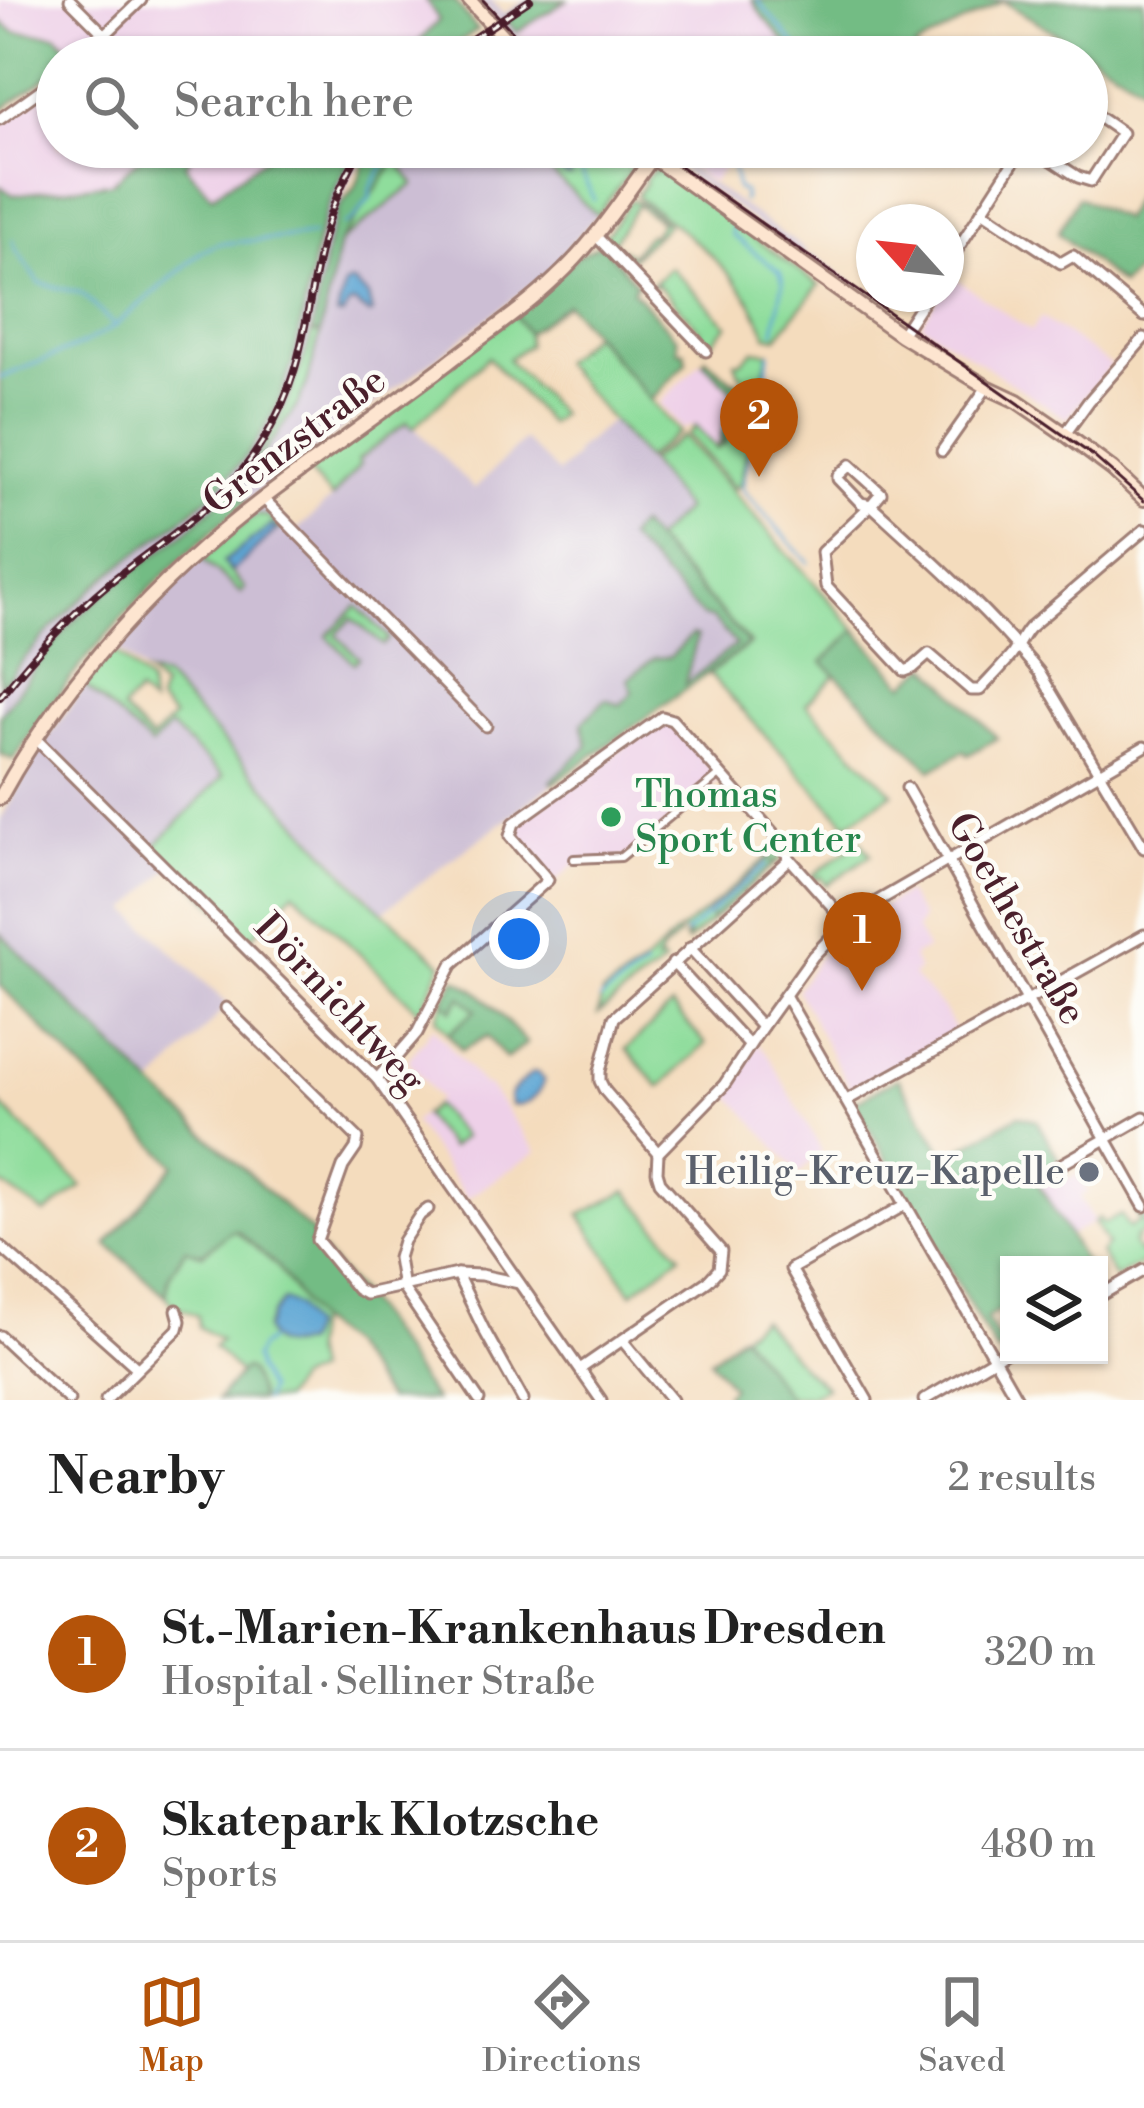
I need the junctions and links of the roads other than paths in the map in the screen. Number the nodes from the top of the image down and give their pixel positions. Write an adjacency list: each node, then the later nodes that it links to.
1 (70, 0): 4 (street)
2 (141, 0): 4 (street)
3 (469, 0): 5 (main road)
4 (105, 35)
5 (502, 36)
6 (36, 93): 7 (street)
7 (0, 119)
8 (1108, 123): 9 (street)
9 (1108, 157)
10 (646, 168): 16 (main road, Grenzstraße)
11 (667, 168): 20 (main road)
12 (1015, 168): 15 (street)
13 (1064, 168): 14 (street)
14 (1100, 168)
15 (982, 211): 17 (street); 19 (street)
16 (596, 236): 22 (street); 26 (main road, Grenzstraße)
17 (964, 239)
18 (916, 312): 20 (street)
19 (1144, 316)
20 (901, 335): 23 (main road)
21 (1144, 338): 24 (street)
22 (706, 351)
23 (987, 387): 24 (main road); 25 (street)
24 (1065, 434): 27 (main road)
25 (942, 451)
26 (264, 499): 31 (street); 32 (main road, Grenzstraße)
27 (1144, 500)
28 (871, 505): 28 (street); 30 (street); 30 (street)
29 (1144, 530): 30 (street)
30 (1017, 646): 34 (street)
31 (486, 727)
32 (36, 739): 37 (main road, Grenzstraße); 51 (street, Dörnichtweg)
33 (1144, 747): 34 (street)
34 (1101, 772): 38 (street); 41 (street)
35 (721, 774): 39 (street); 40 (street); 51 (street)
36 (907, 788): 41 (street, Goethestraße)
37 (0, 798)
38 (1144, 848)
39 (574, 859)
40 (790, 859): 42 (street); 44 (street)
41 (947, 859): 42 (street); 47 (street, Goethestraße)
42 (846, 922): 46 (street)
43 (1144, 934): 47 (street)
44 (690, 948): 45 (street); 49 (street)
45 (674, 962): 50 (street); 55 (street)
46 (785, 995): 49 (street); 52 (street)
47 (1027, 1000): 52 (street); 54 (street, Goethestraße)
48 (226, 1008): 64 (street)
49 (762, 1027): 50 (street)
50 (749, 1046): 55 (street)
51 (377, 1079): 63 (street, Dörnichtweg)
52 (847, 1100): 57 (street)
53 (1144, 1117): 54 (street)
54 (1106, 1138): 56 (street); 58 (street, Goethestraße)
55 (658, 1153): 68 (street)
56 (1055, 1168)
57 (905, 1205): 70 (street); 79 (street)
58 (1144, 1206)
59 (428, 1209): 64 (street)
60 (0, 1246): 71 (street)
61 (1144, 1270): 65 (street)
62 (458, 1274): 63 (street); 64 (street); 76 (street)
63 (519, 1283): 72 (street, Dörnichtweg)
64 (403, 1288): 75 (street)
65 (1108, 1291)
66 (177, 1310): 71 (street)
67 (0, 1336): 73 (street)
68 (623, 1340): 72 (street); 78 (street)
69 (1000, 1355): 70 (street)
70 (995, 1358): 80 (street); 81 (street)
71 (137, 1368): 74 (street)
72 (580, 1369): 77 (street, Dörnichtweg)
73 (69, 1400)
74 (106, 1400)
75 (479, 1400)
76 (523, 1400)
77 (601, 1400)
78 (672, 1400)
79 (867, 1400)
80 (924, 1400)
81 (1018, 1400)

